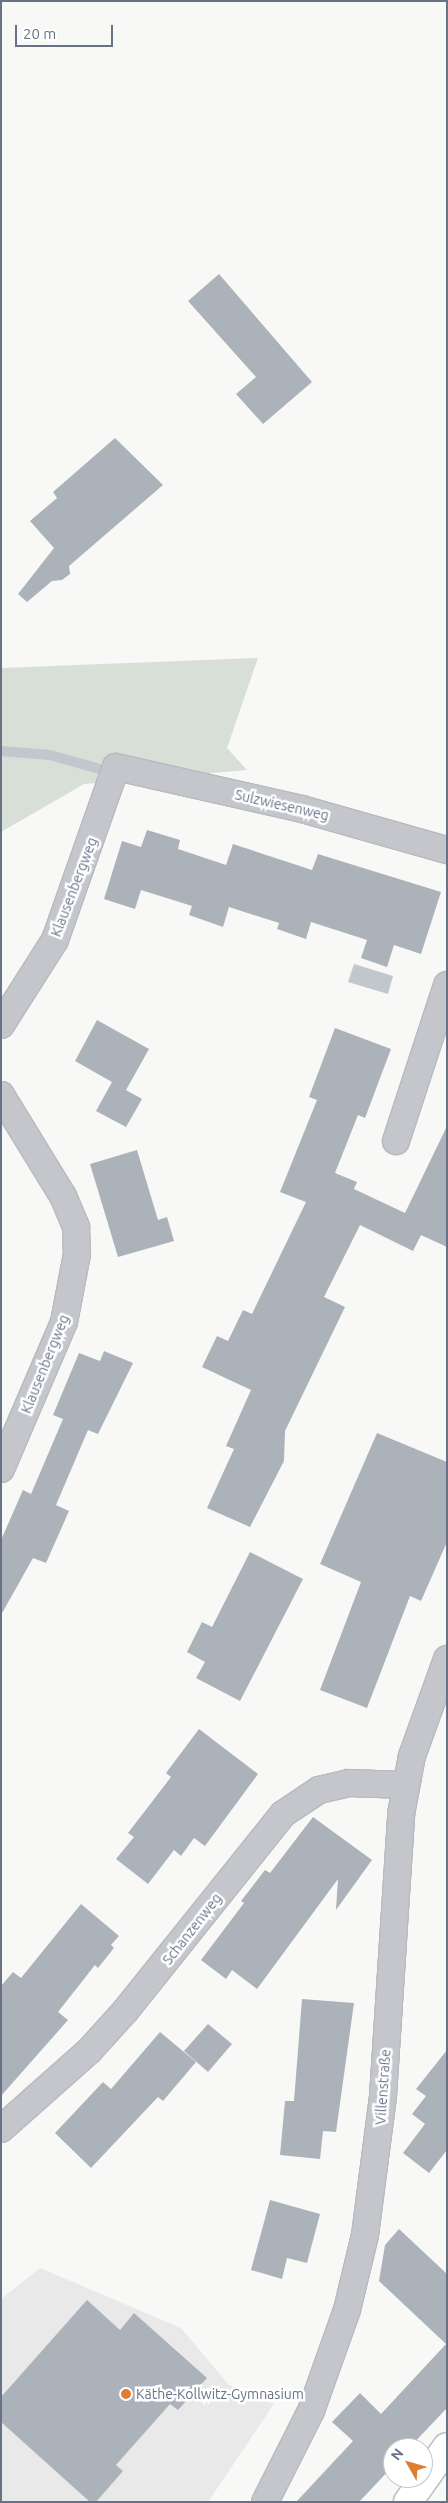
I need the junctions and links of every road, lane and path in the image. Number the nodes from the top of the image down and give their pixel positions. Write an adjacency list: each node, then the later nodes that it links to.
1 (116, 767): 2 (street, Sulzwiesenweg); 4 (street, Klausenbergweg)
2 (447, 850)
3 (447, 986): 6 (street)
4 (1, 1025)
5 (1, 1095): 7 (street, Klausenbergweg)
6 (396, 1141)
7 (1, 1469)
8 (447, 1660): 9 (street, Villenstraße)
9 (405, 1784): 10 (street, Schanzenweg); 12 (street, Villenstraße)
10 (1, 2129)
11 (447, 2447): 13 (main road)
12 (264, 2502)
13 (408, 2502)

